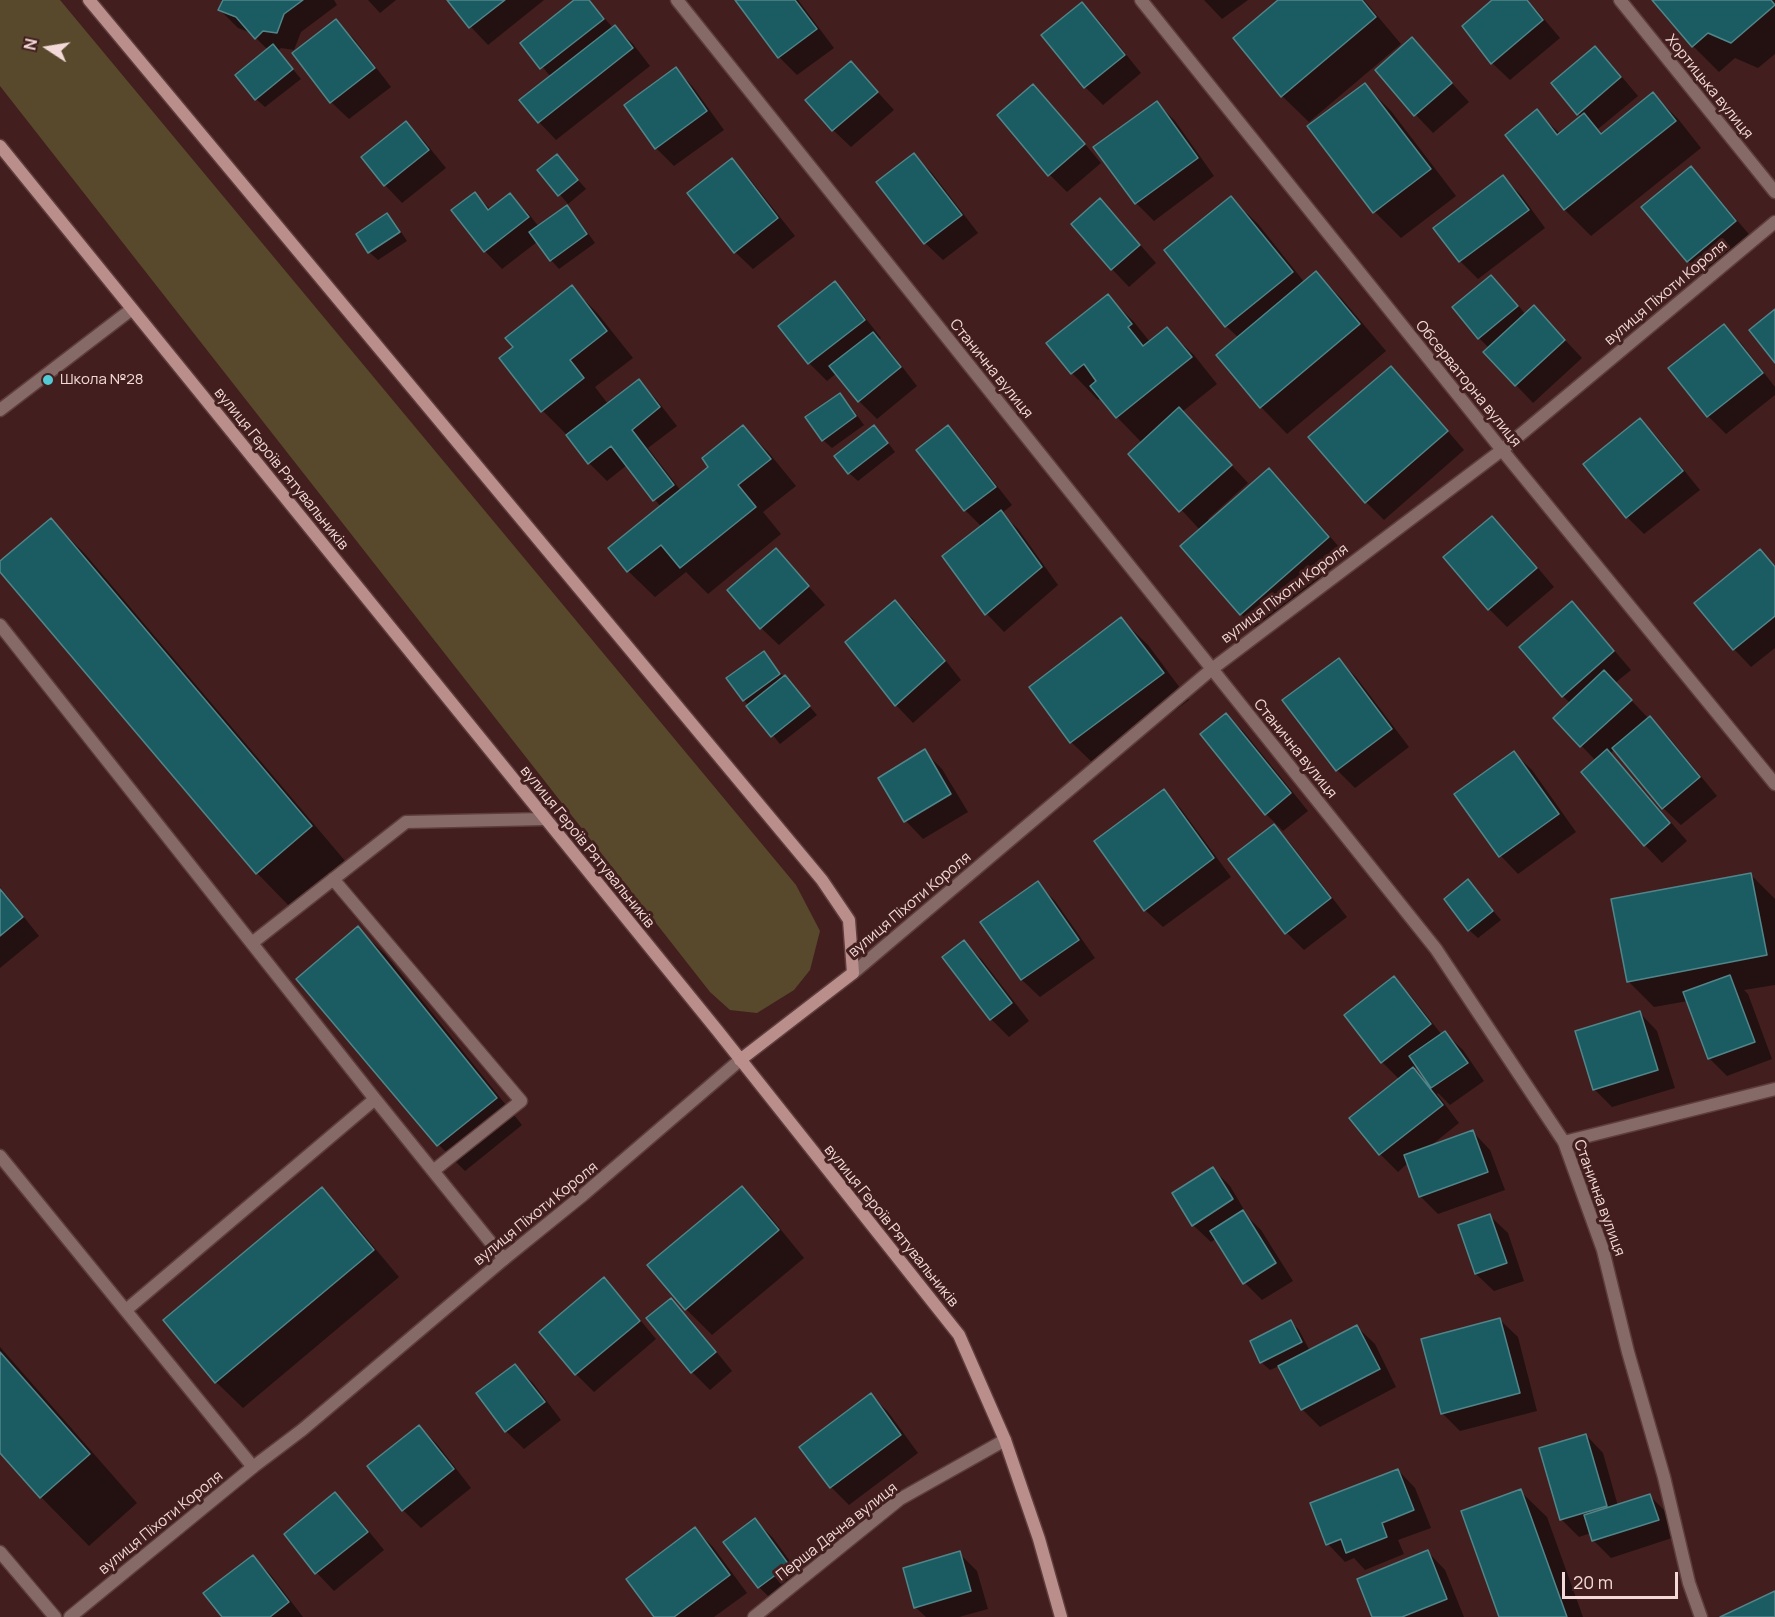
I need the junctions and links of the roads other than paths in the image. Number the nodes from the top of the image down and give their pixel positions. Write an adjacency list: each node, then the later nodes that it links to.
1 (89, 0): 17 (main road)
2 (677, 0): 12 (street, Станична вулиця)
3 (1140, 0): 10 (street, Обсерваторна вулиця)
4 (1620, 0): 6 (street, Хортицька вулиця)
5 (0, 146): 8 (main road, вулиця Героїв Рятувальників)
6 (1775, 192)
7 (1775, 222): 10 (street, вулиця Піхоти Короля)
8 (132, 309): 9 (street); 14 (main road, вулиця Героїв Рятувальників)
9 (0, 411)
10 (1502, 450): 12 (street, вулиця Піхоти Короля); 13 (street, Обсерваторна вулиця)
11 (0, 625): 16 (street)
12 (1212, 669): 17 (street, вулиця Піхоти Короля); 21 (street, Станична вулиця)
13 (1775, 784)
14 (544, 819): 15 (street); 18 (main road, вулиця Героїв Рятувальників)
15 (333, 879): 16 (street); 23 (street)
16 (252, 943): 20 (street)
17 (853, 973): 18 (main road, вулиця Піхоти Короля)
18 (740, 1060): 24 (street, вулиця Піхоти Короля); 26 (main road, вулиця Героїв Рятувальників)
19 (1775, 1089): 21 (street)
20 (375, 1099): 23 (street); 25 (street)
21 (1564, 1142): 33 (street, Станична вулиця)
22 (0, 1156): 25 (street)
23 (433, 1171): 24 (street)
24 (504, 1259): 27 (street, вулиця Піхоти Короля)
25 (126, 1310): 27 (street)
26 (1005, 1440): 31 (street, Перша Дачна вулиця); 32 (main road, вулиця Героїв Рятувальників)
27 (253, 1467): 30 (street, вулиця Піхоти Короля)
28 (0, 1552): 29 (street)
29 (55, 1617)
30 (70, 1617)
31 (754, 1617)
32 (1061, 1617)
33 (1701, 1617)

